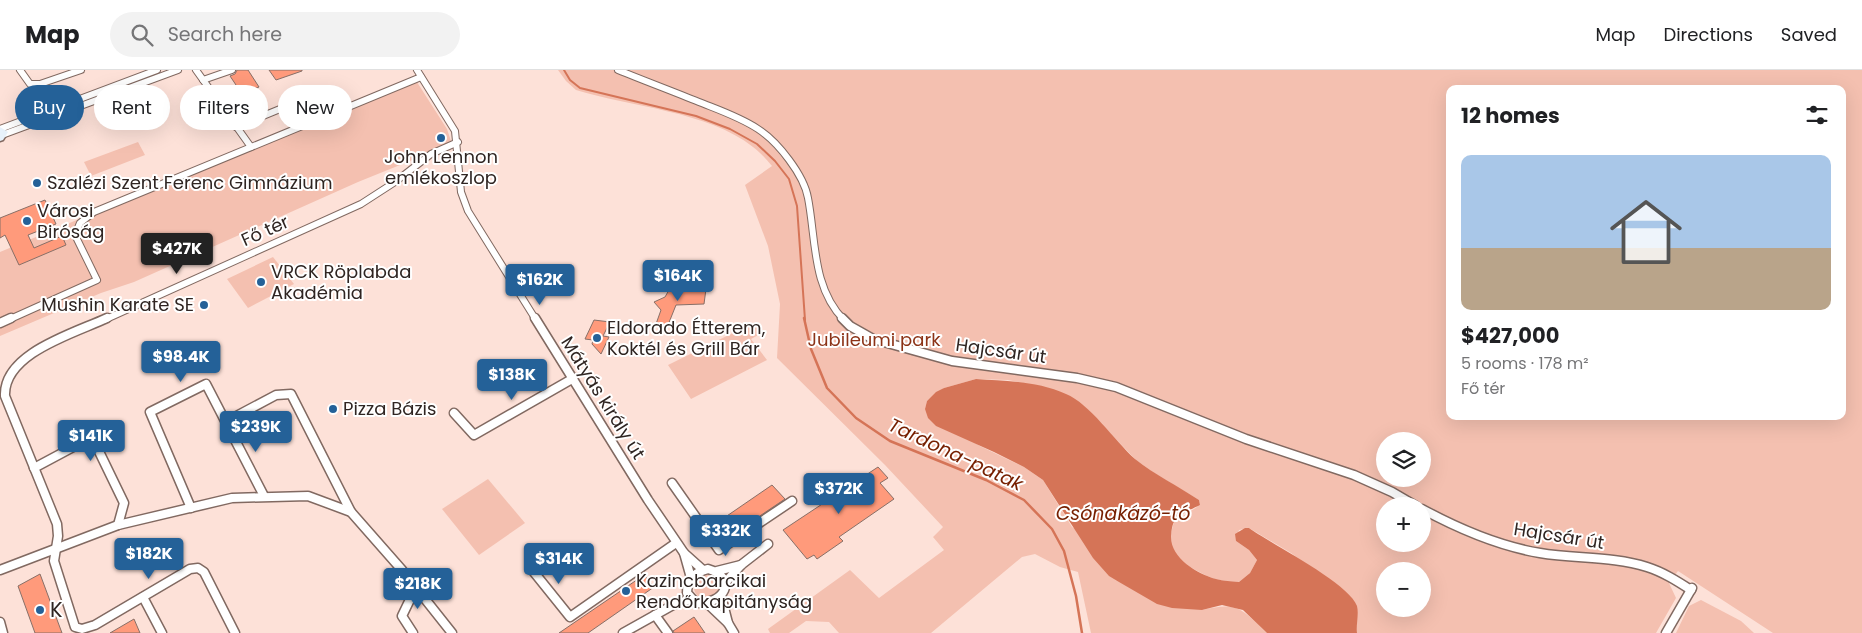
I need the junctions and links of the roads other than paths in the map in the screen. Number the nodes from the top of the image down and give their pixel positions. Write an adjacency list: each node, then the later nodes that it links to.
1 (20, 70): 2 (street)
2 (81, 70)
3 (157, 70): 11 (street)
4 (178, 70): 16 (street)
5 (196, 70): 9 (street)
6 (232, 70): 9 (street)
7 (618, 70): 26 (street, Hajcsár út)
8 (419, 73): 17 (street, Mátyás király út); 18 (street)
9 (203, 80): 10 (street)
10 (207, 85)
11 (84, 97)
12 (15, 121): 13 (street)
13 (0, 122)
14 (15, 126): 16 (street)
15 (238, 130): 18 (street)
16 (1, 133)
17 (458, 142): 20 (street, Mátyás király út); 23 (street, Fő tér)
18 (251, 147): 19 (street)
19 (0, 323)
20 (572, 378): 21 (street); 32 (street, Mátyás király út)
21 (454, 413)
22 (227, 421): 25 (street); 28 (street); 29 (street)
23 (34, 468): 31 (street); 34 (street, Fő tér)
24 (672, 483): 27 (street)
25 (264, 496): 28 (street); 29 (street)
26 (1401, 497)
27 (792, 501)
28 (191, 508): 31 (street)
29 (351, 512): 42 (street)
30 (1431, 514): 58 (street, Hajcsár út)
31 (118, 525): 34 (street)
32 (676, 542): 35 (street, Mátyás király út); 39 (street)
33 (768, 544): 36 (street)
34 (56, 548): 37 (street); 45 (street, Fő tér)
35 (684, 553): 38 (street, Mátyás király út); 43 (street, Mátyás király út)
36 (741, 565): 40 (street); 41 (street)
37 (0, 570)
38 (704, 570): 40 (street); 43 (street)
39 (533, 571)
40 (717, 571): 41 (street)
41 (725, 583): 44 (street)
42 (416, 588): 53 (street); 54 (street)
43 (689, 588): 46 (street); 47 (street)
44 (721, 596): 46 (street); 49 (street)
45 (144, 597): 51 (street); 52 (street)
46 (711, 603): 49 (street)
47 (655, 614): 55 (street); 56 (street)
48 (0, 622): 50 (street)
49 (728, 623): 57 (street)
50 (3, 633)
51 (162, 633)
52 (234, 633)
53 (413, 633)
54 (452, 633)
55 (623, 633)
56 (668, 633)
57 (734, 633)
58 (1666, 633)

